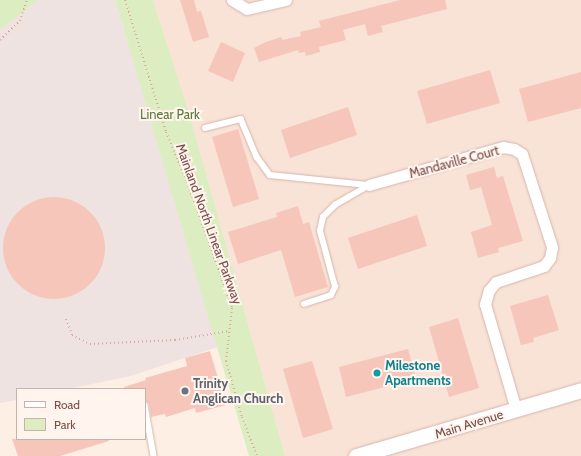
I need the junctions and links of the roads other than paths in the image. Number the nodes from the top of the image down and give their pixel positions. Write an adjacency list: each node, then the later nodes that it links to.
1 (232, 0): 2 (street)
2 (286, 0)
3 (205, 128): 4 (lane)
4 (369, 185): 5 (lane); 7 (street, Mandaville Court)
5 (304, 304)
6 (581, 390): 7 (street, Main Avenue)
7 (516, 409): 10 (street, Main Avenue)
8 (146, 411): 9 (lane)
9 (154, 456)
10 (356, 456)

